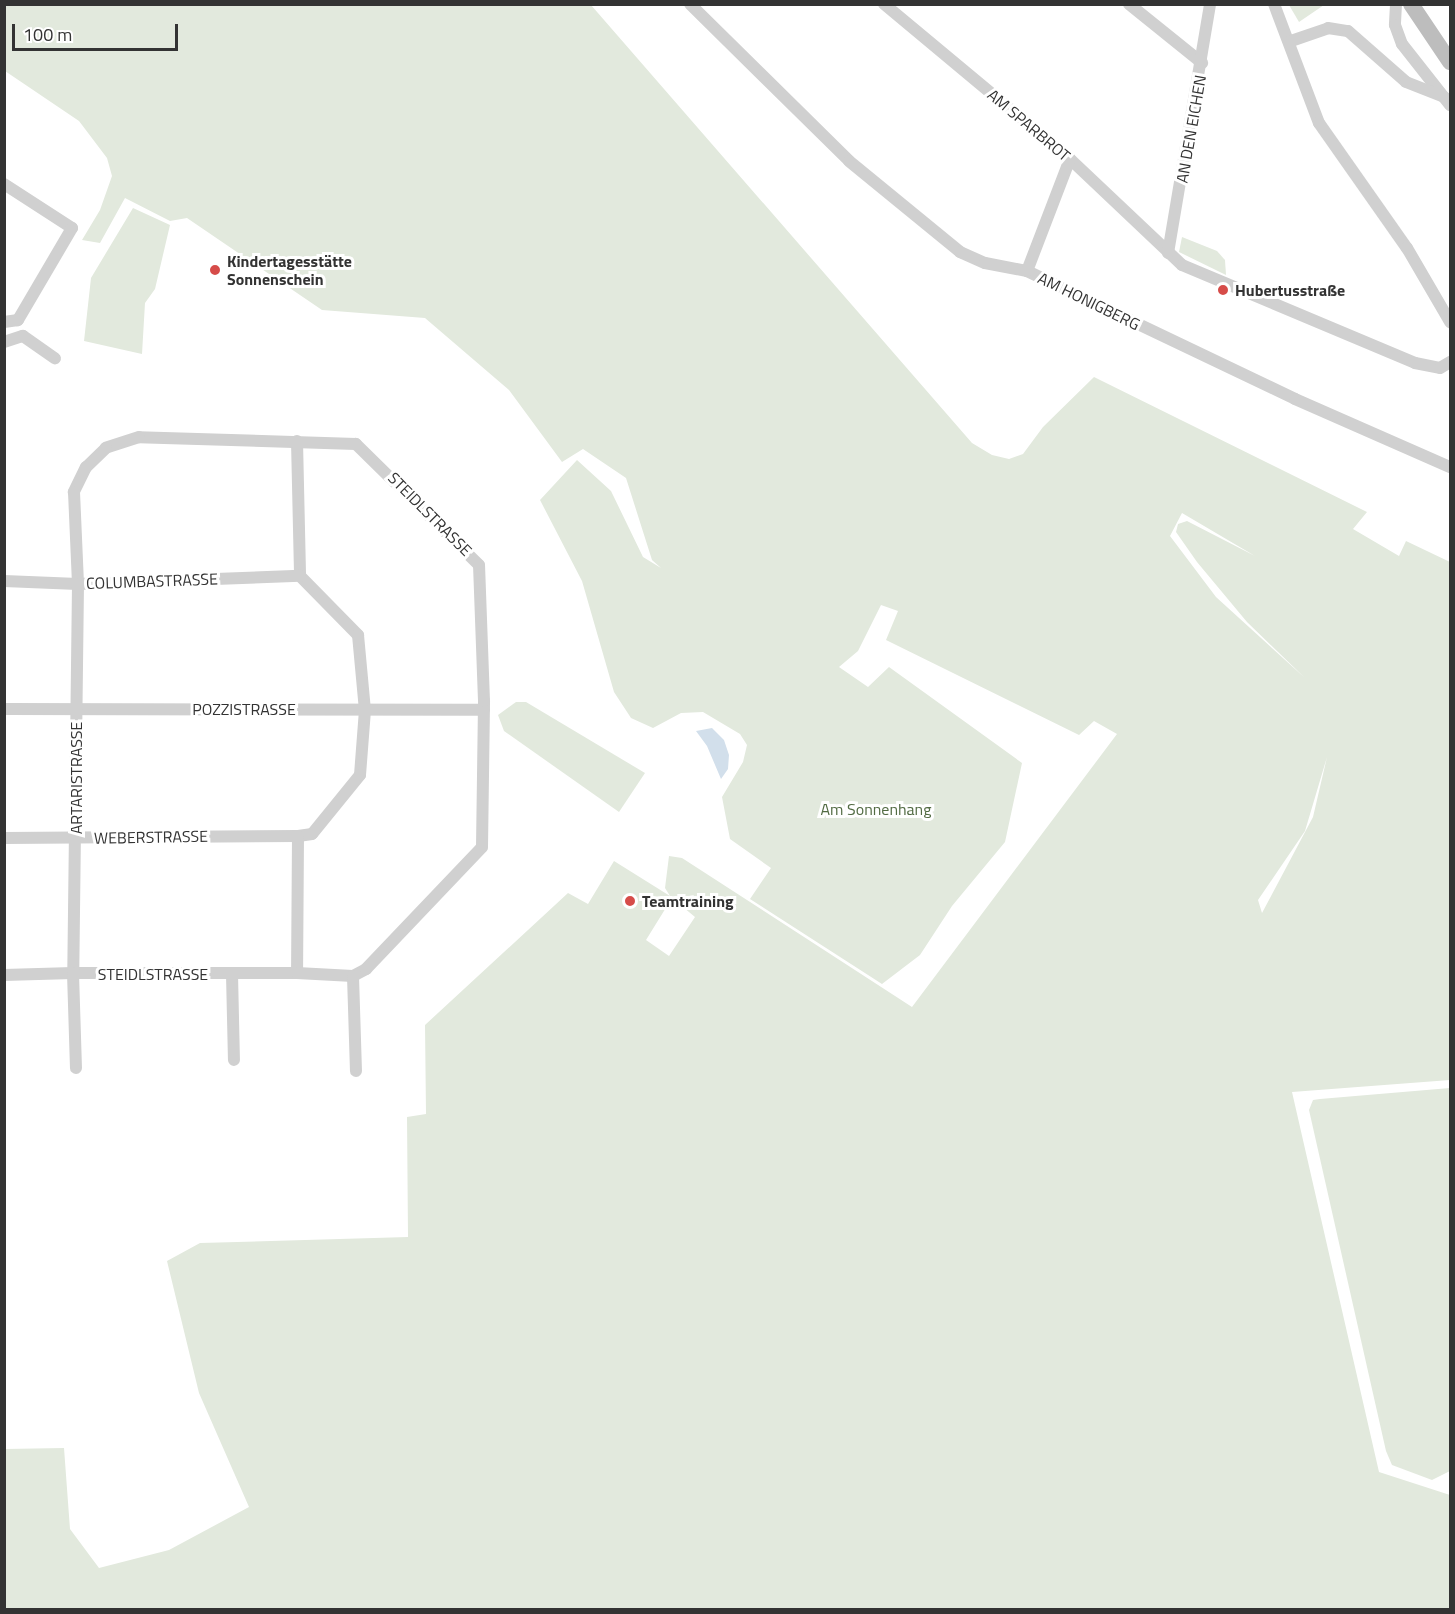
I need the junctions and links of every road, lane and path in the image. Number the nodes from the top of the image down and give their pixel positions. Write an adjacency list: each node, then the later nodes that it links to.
1 (690, 4): 15 (street, AM HONIGBERG)
2 (884, 4): 12 (street, AM SPARBROT)
3 (1129, 4): 10 (street)
4 (1210, 4): 10 (street, AN DEN EICHEN)
5 (1274, 4): 8 (street)
6 (1396, 4): 11 (street)
7 (1412, 7): 9 (main road)
8 (1291, 41): 11 (street); 17 (street)
9 (1450, 62)
10 (1202, 63): 14 (street, AN DEN EICHEN)
11 (1447, 101)
12 (1070, 159): 14 (street, AM SPARBROT); 15 (street)
13 (4, 184): 16 (street)
14 (1168, 253): 20 (street)
15 (1027, 272): 22 (street, AM HONIGBERG)
16 (4, 322)
17 (1450, 322)
18 (4, 342): 19 (street)
19 (55, 358)
20 (1450, 364)
21 (297, 441): 23 (street); 25 (street, STEIDLSTRASSE); 29 (street, STEIDLSTRASSE)
22 (1450, 467)
23 (300, 576): 25 (street, COLUMBASTRASSE); 28 (street)
24 (4, 581): 25 (street, COLUMBASTRASSE)
25 (78, 584): 27 (street, ARTARISTRASSE)
26 (4, 709): 27 (street, POZZISTRASSE)
27 (76, 709): 28 (street, POZZISTRASSE); 32 (street, ARTARISTRASSE)
28 (365, 710): 29 (street, POZZISTRASSE); 30 (street)
29 (484, 710): 37 (street, STEIDLSTRASSE)
30 (298, 836): 32 (street, WEBERSTRASSE); 34 (street)
31 (4, 838): 32 (street, WEBERSTRASSE)
32 (75, 838): 33 (street, ARTARISTRASSE)
33 (73, 973): 35 (street, STEIDLSTRASSE); 36 (street, STEIDLSTRASSE); 39 (street, STEIDLSTRASSE)
34 (297, 973): 35 (street, STEIDLSTRASSE); 37 (street, STEIDLSTRASSE)
35 (232, 974): 38 (street, STEIDLSTRASSE)
36 (4, 975)
37 (353, 976): 40 (street)
38 (234, 1060)
39 (76, 1068)
40 (356, 1071)

